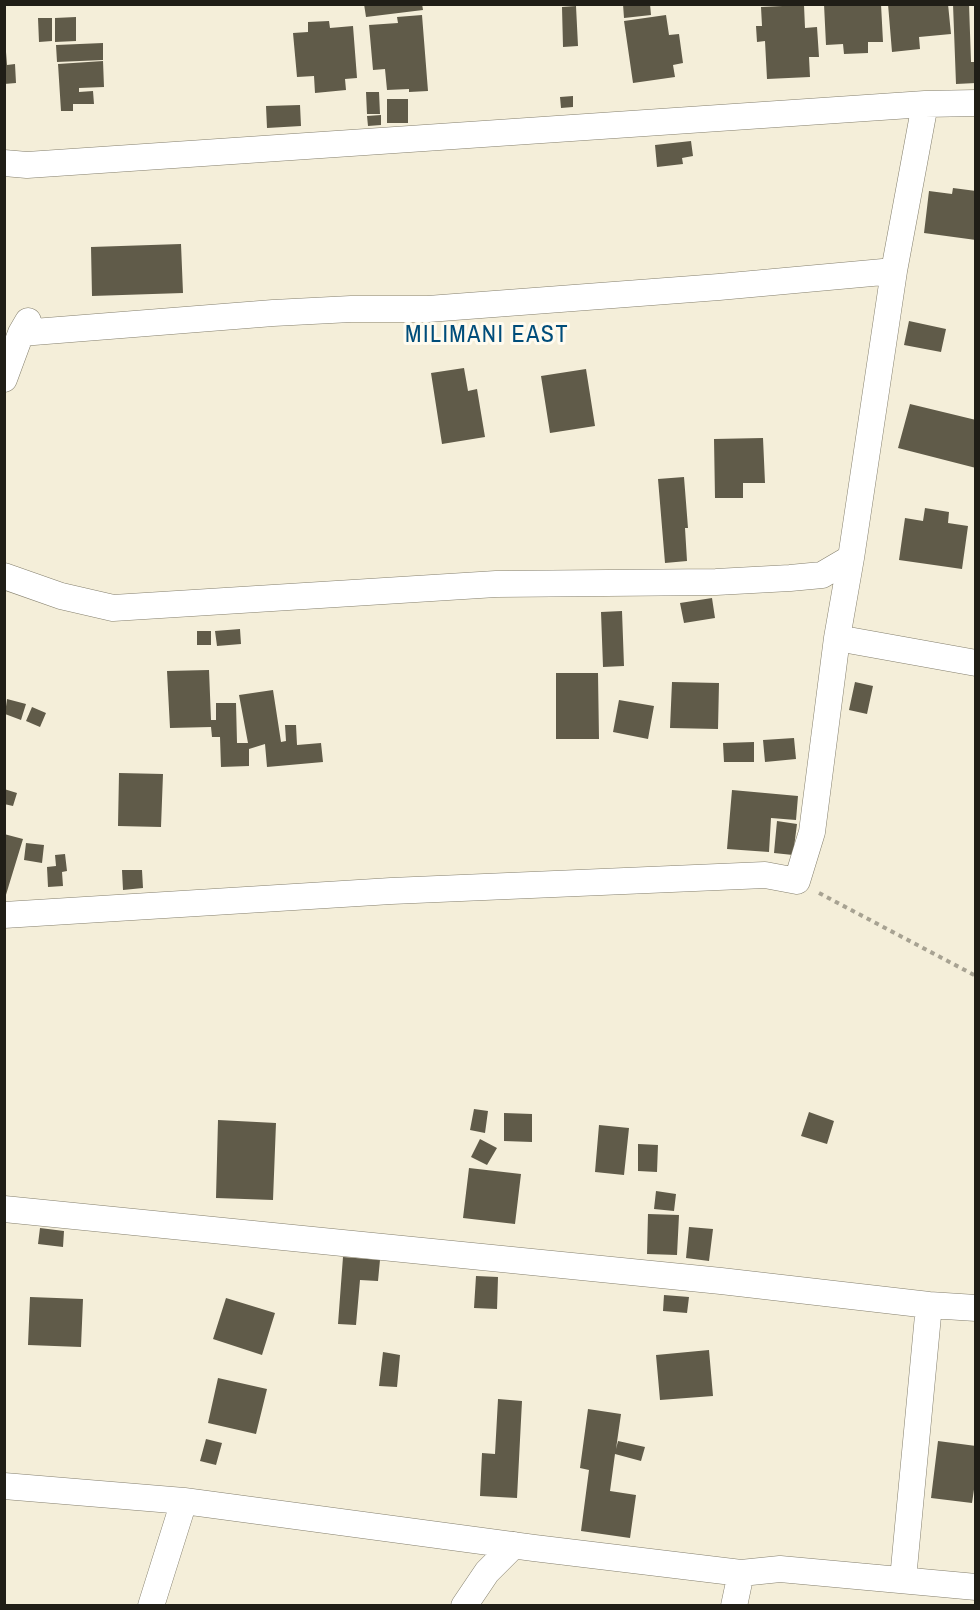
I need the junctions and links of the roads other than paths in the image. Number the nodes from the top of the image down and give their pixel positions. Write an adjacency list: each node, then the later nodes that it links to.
1 (975, 103): 2 (street)
2 (925, 104): 3 (street); 4 (street)
3 (4, 163)
4 (894, 271): 5 (street); 6 (street)
5 (4, 379)
6 (851, 558): 7 (street); 8 (street)
7 (4, 576)
8 (837, 638): 9 (street); 10 (street)
9 (975, 663)
10 (4, 915)
11 (4, 1209): 12 (street)
12 (929, 1305): 13 (street); 18 (street)
13 (975, 1308)
14 (4, 1486): 15 (street)
15 (184, 1501): 16 (street); 20 (street)
16 (513, 1545): 17 (street); 21 (street)
17 (741, 1573): 18 (street); 22 (street)
18 (903, 1579): 19 (street)
19 (975, 1587)
20 (151, 1605)
21 (464, 1605)
22 (734, 1605)

